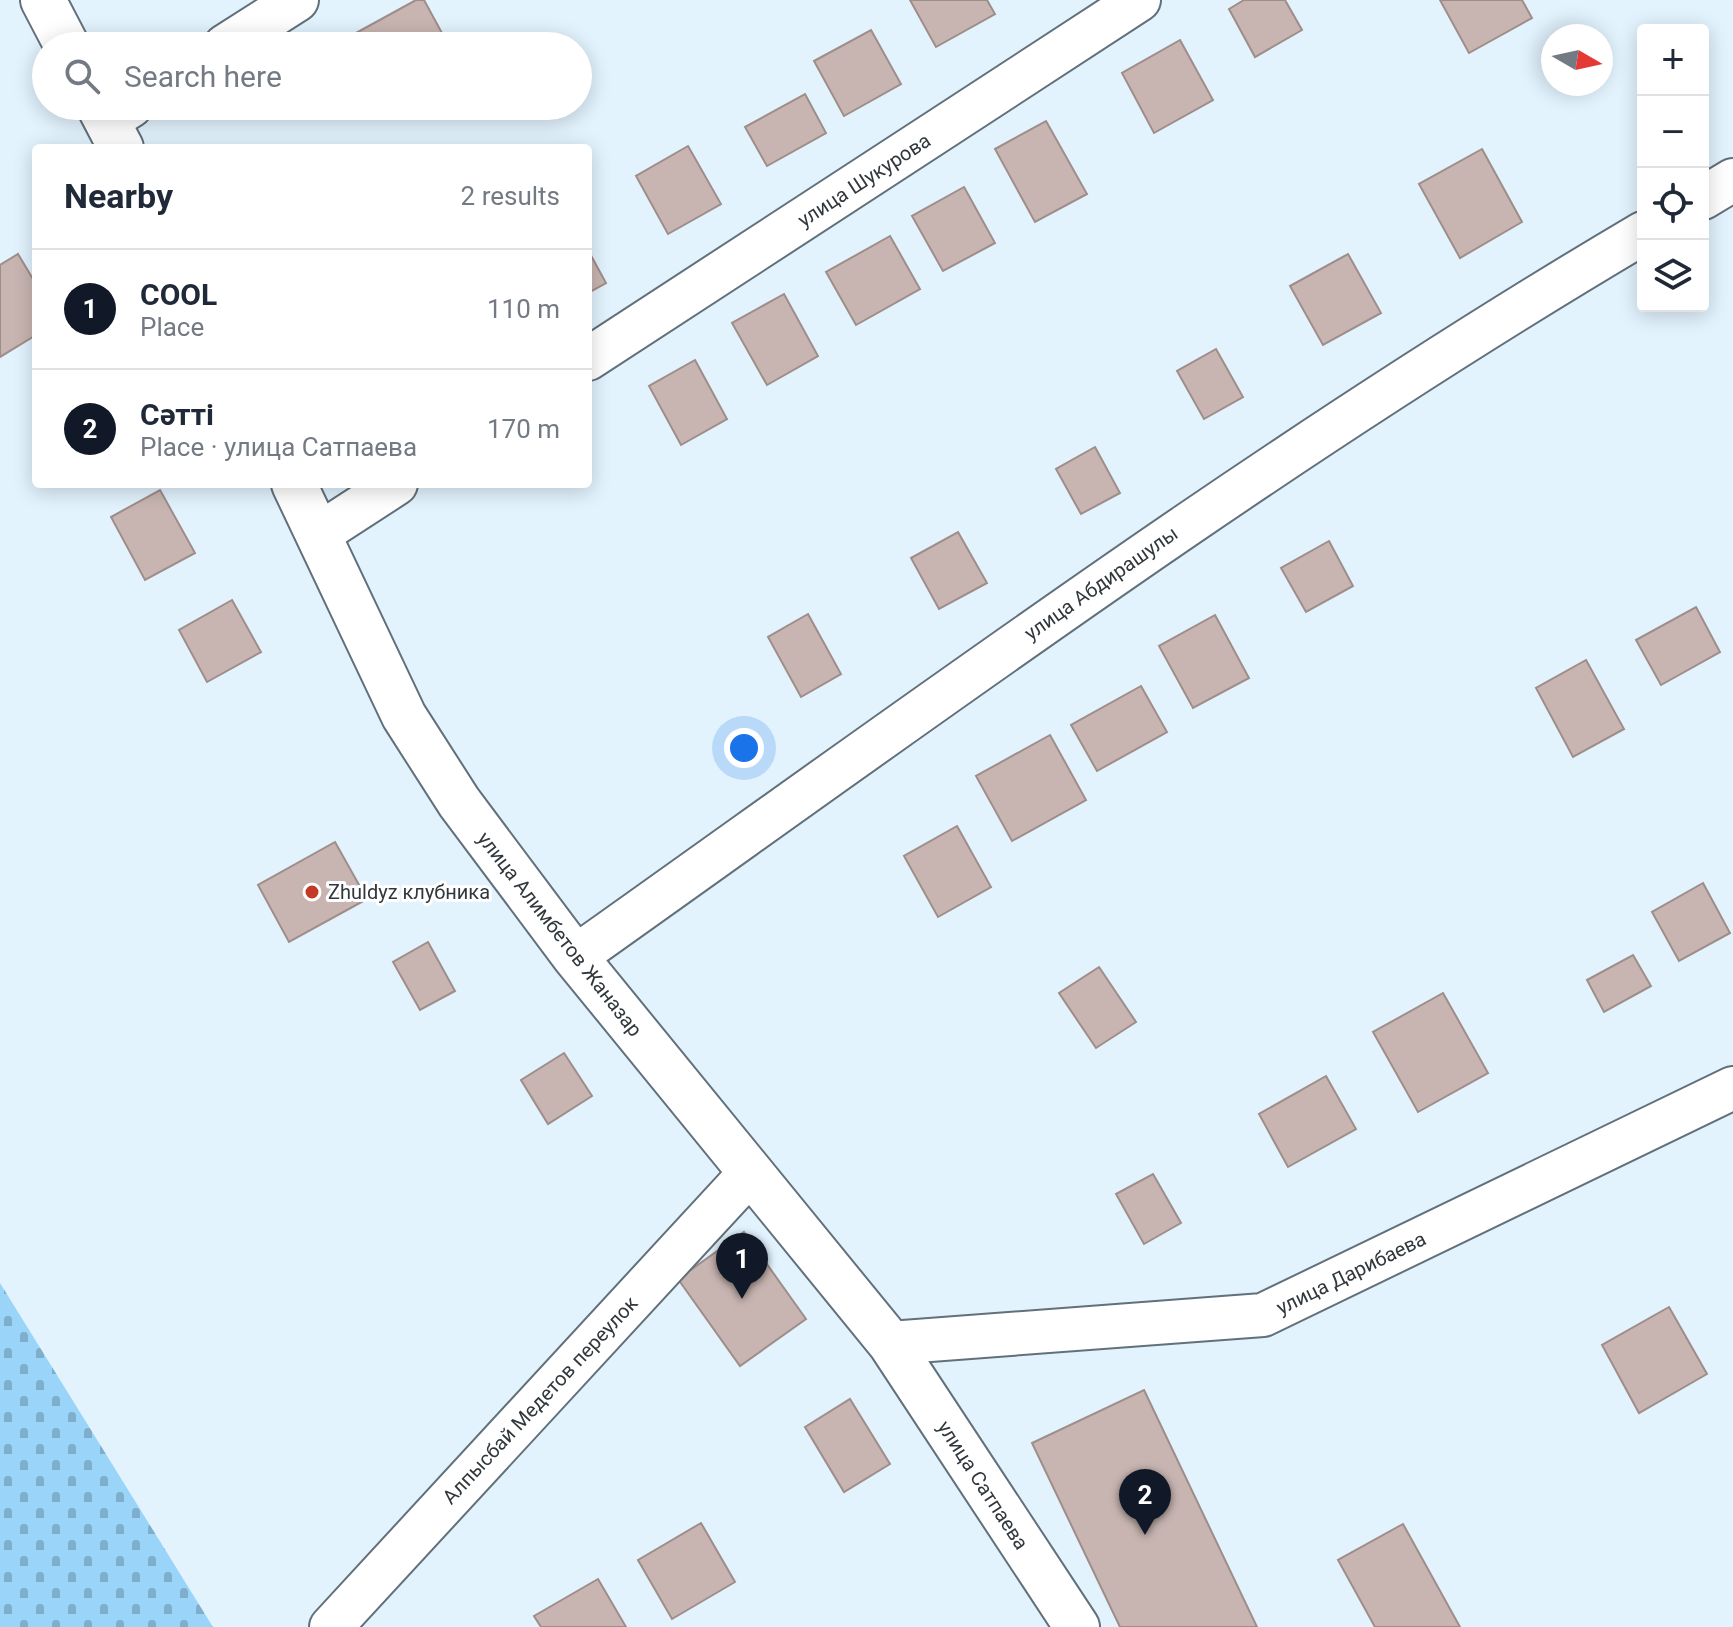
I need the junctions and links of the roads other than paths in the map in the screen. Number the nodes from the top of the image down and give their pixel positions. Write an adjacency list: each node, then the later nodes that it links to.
1 (43, 0): 4 (street)
2 (297, 0): 5 (street)
3 (1139, 0): 9 (street, улица Шукурова)
4 (60, 32)
5 (247, 32)
6 (1733, 180): 7 (street)
7 (1709, 194)
8 (1637, 237): 13 (street, улица Абдирашулы)
9 (592, 356)
10 (296, 488): 12 (street, улица Алимбетов Жаназар)
11 (390, 488): 12 (street)
12 (319, 534): 13 (street, улица Алимбетов Жаназар)
13 (575, 957): 15 (street, улица Алимбетов Жаназар)
14 (1733, 1088): 16 (street, улица Дарибаева)
15 (749, 1174): 16 (street, улица Алимбетов Жаназар); 17 (street, Алпысбай Медетов переулок)
16 (890, 1343): 18 (street, улица Сатпаева)
17 (331, 1627)
18 (1077, 1627)

